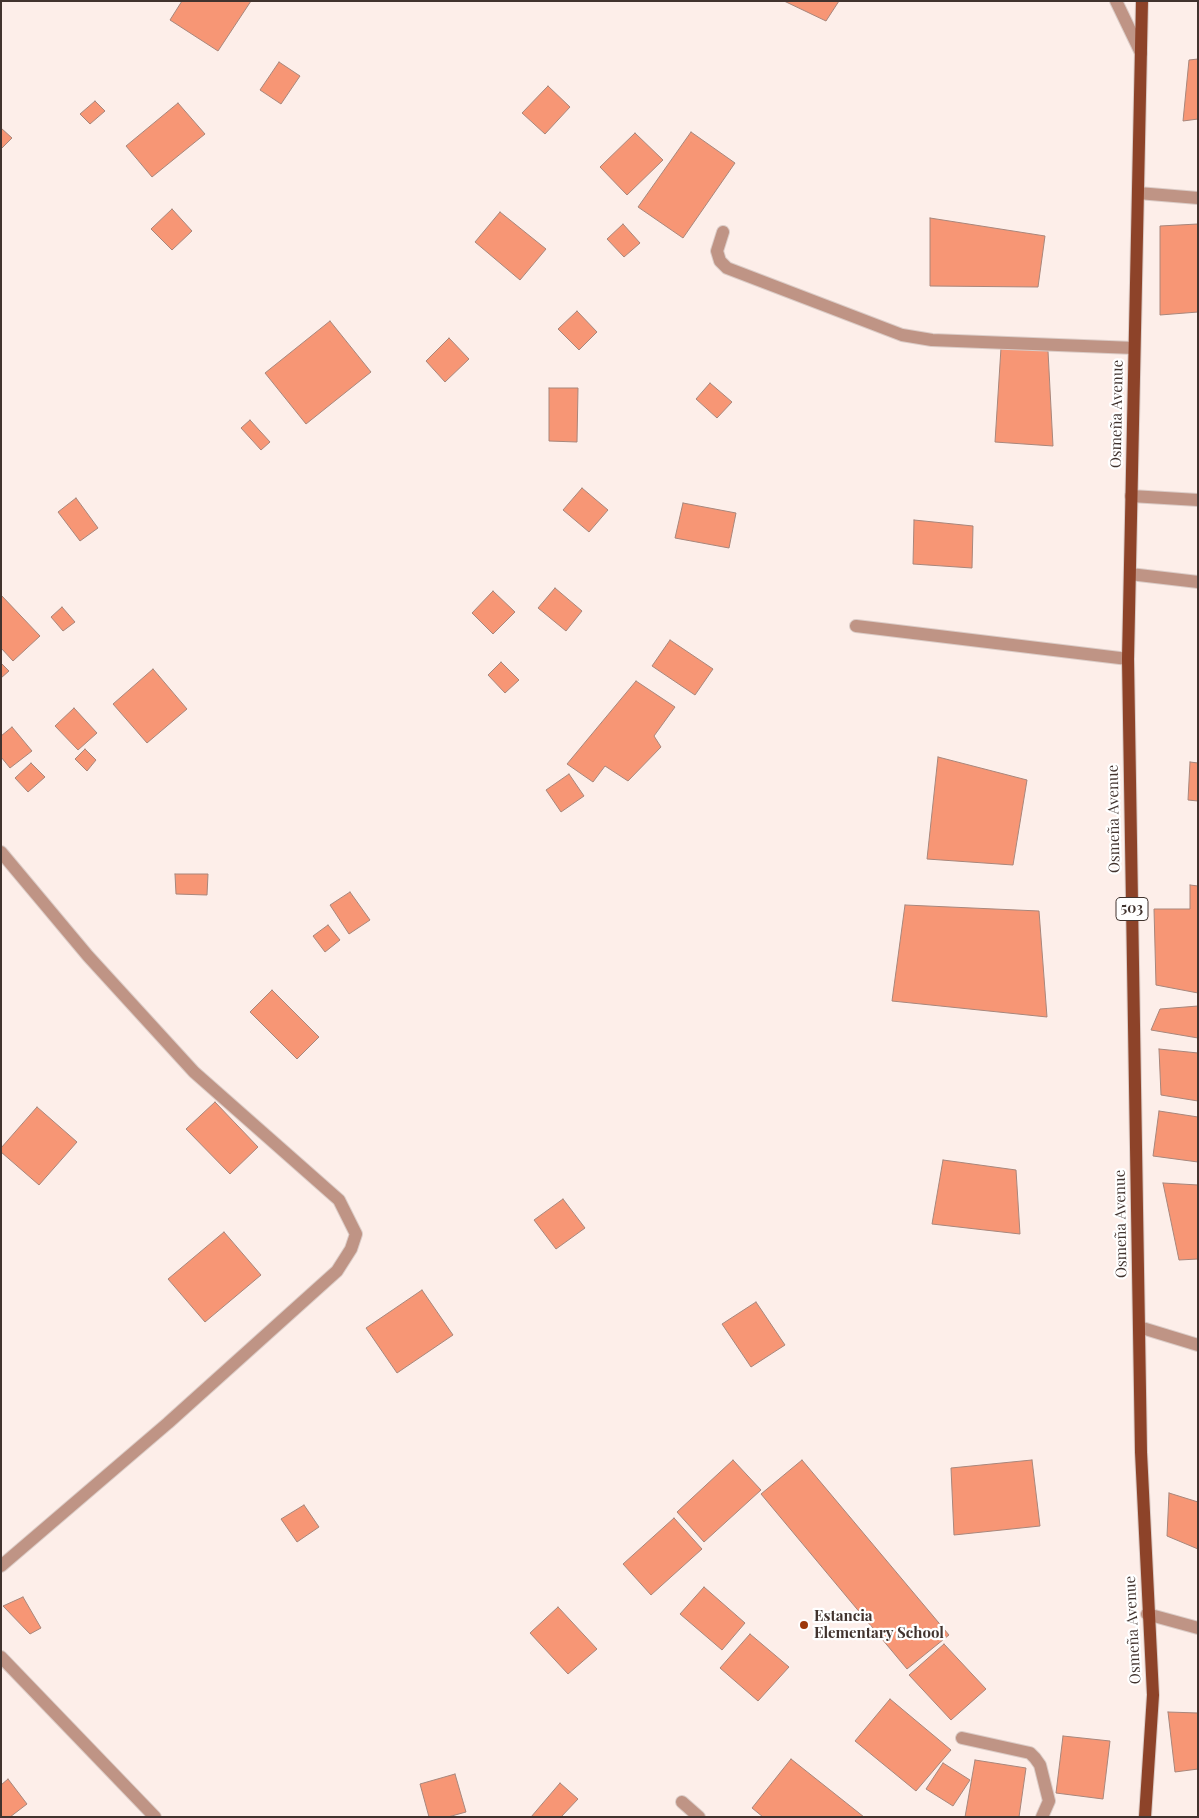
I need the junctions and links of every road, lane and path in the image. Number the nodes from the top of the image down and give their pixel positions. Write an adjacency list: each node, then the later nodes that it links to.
1 (1116, 1): 3 (street)
2 (1142, 1): 3 (main road, Osmeña Avenue / 503)
3 (1141, 53): 4 (main road, Osmeña Avenue / 503)
4 (1138, 193): 5 (street); 7 (main road, Osmeña Avenue / 503)
5 (1198, 198)
6 (723, 232): 7 (street)
7 (1134, 348): 8 (main road, Osmeña Avenue / 503)
8 (1131, 496): 9 (street); 10 (main road, Osmeña Avenue / 503)
9 (1198, 500)
10 (1130, 574): 11 (street); 13 (main road, Osmeña Avenue / 503)
11 (1198, 582)
12 (856, 626): 13 (street)
13 (1128, 659): 15 (main road, Osmeña Avenue / 503)
14 (1, 852): 17 (street)
15 (1139, 1327): 16 (street); 18 (main road, Osmeña Avenue / 503)
16 (1198, 1345)
17 (1, 1566)
18 (1147, 1614): 19 (street); 26 (main road, Osmeña Avenue / 503)
19 (1198, 1628)
20 (1, 1657): 23 (street)
21 (962, 1738): 25 (street)
22 (682, 1802): 24 (street)
23 (155, 1817)
24 (699, 1817)
25 (1042, 1817)
26 (1145, 1817)

